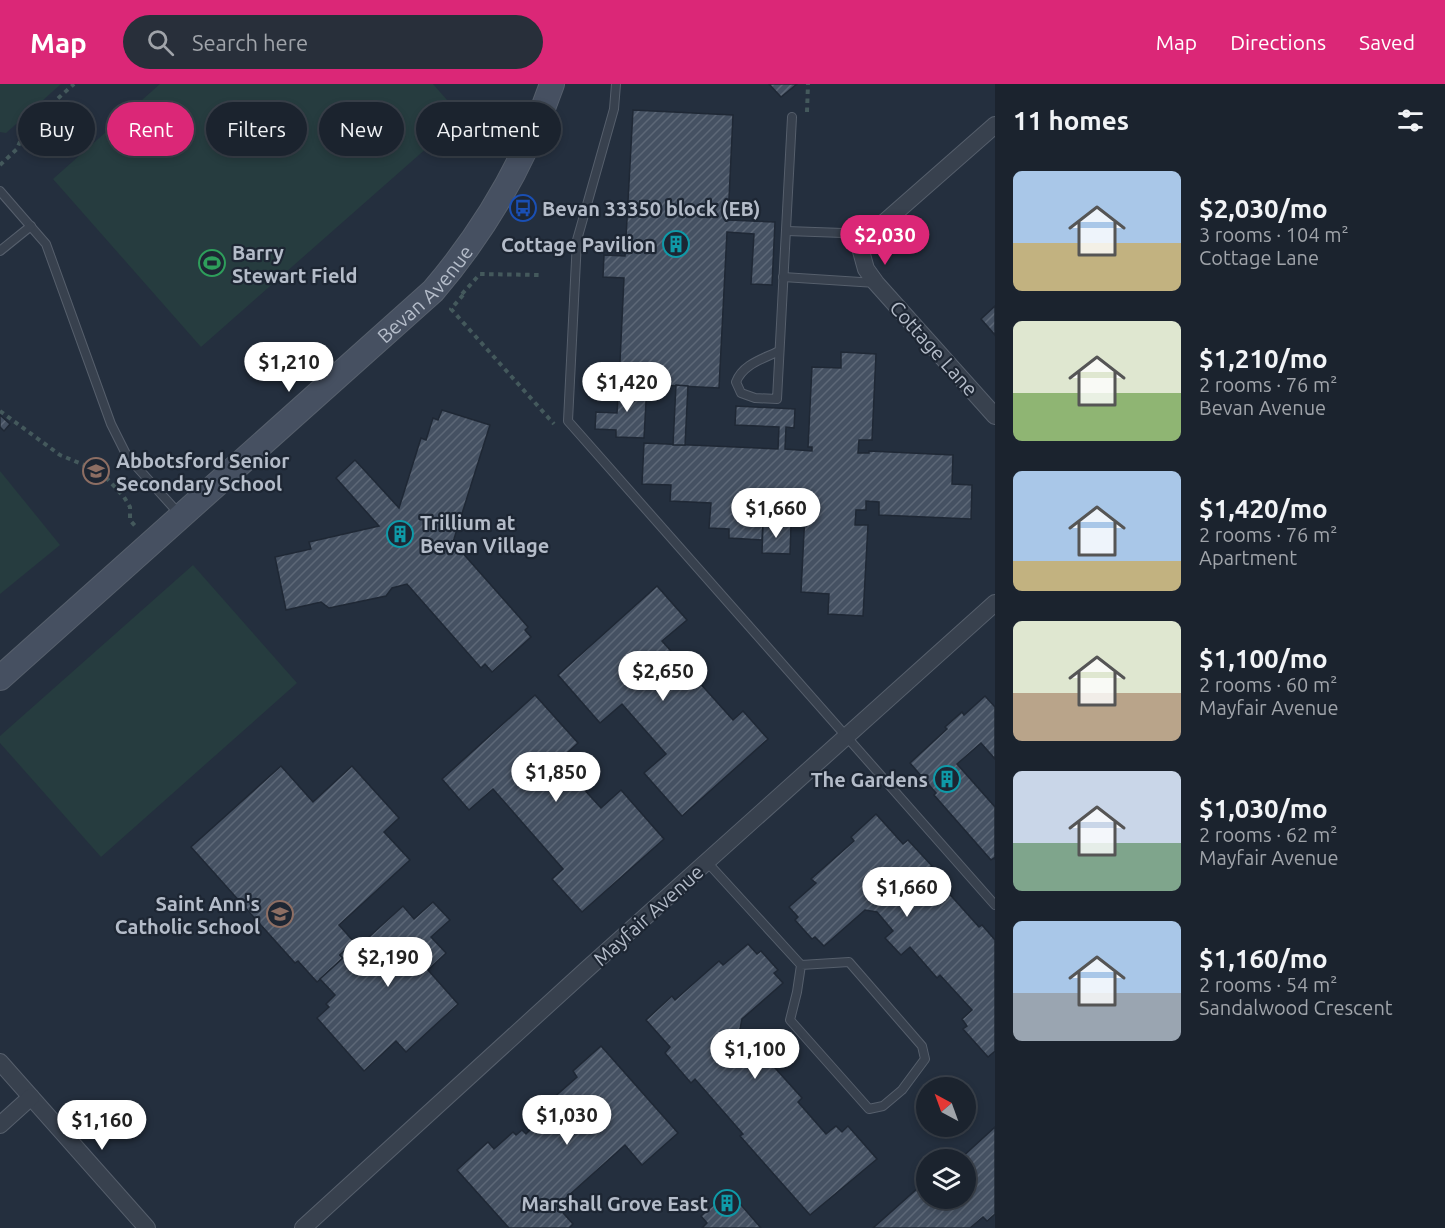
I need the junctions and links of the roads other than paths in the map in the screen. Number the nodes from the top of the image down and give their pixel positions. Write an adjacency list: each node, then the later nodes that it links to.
1 (552, 84): 14 (street, Bevan Avenue)
2 (616, 84): 17 (lane)
3 (792, 117): 7 (lane)
4 (995, 125): 8 (street)
5 (0, 191): 6 (lane)
6 (31, 226): 9 (lane); 14 (lane)
7 (787, 231): 8 (lane); 10 (lane)
8 (871, 234): 11 (street, Cottage Lane)
9 (0, 251)
10 (783, 278): 11 (lane); 12 (lane)
11 (876, 283): 13 (street, Cottage Lane)
12 (780, 351): 12 (lane)
13 (995, 416)
14 (182, 516): 16 (street, Bevan Avenue)
15 (995, 603): 17 (street, Mayfair Avenue)
16 (0, 678)
17 (847, 737): 18 (street, Mayfair Avenue); 19 (lane)
18 (706, 862): 20 (lane); 25 (street, Mayfair Avenue)
19 (995, 905)
20 (801, 965): 20 (lane)
21 (0, 1062): 22 (street)
22 (31, 1097): 23 (street); 24 (street)
23 (0, 1125)
24 (147, 1228)
25 (303, 1228)

